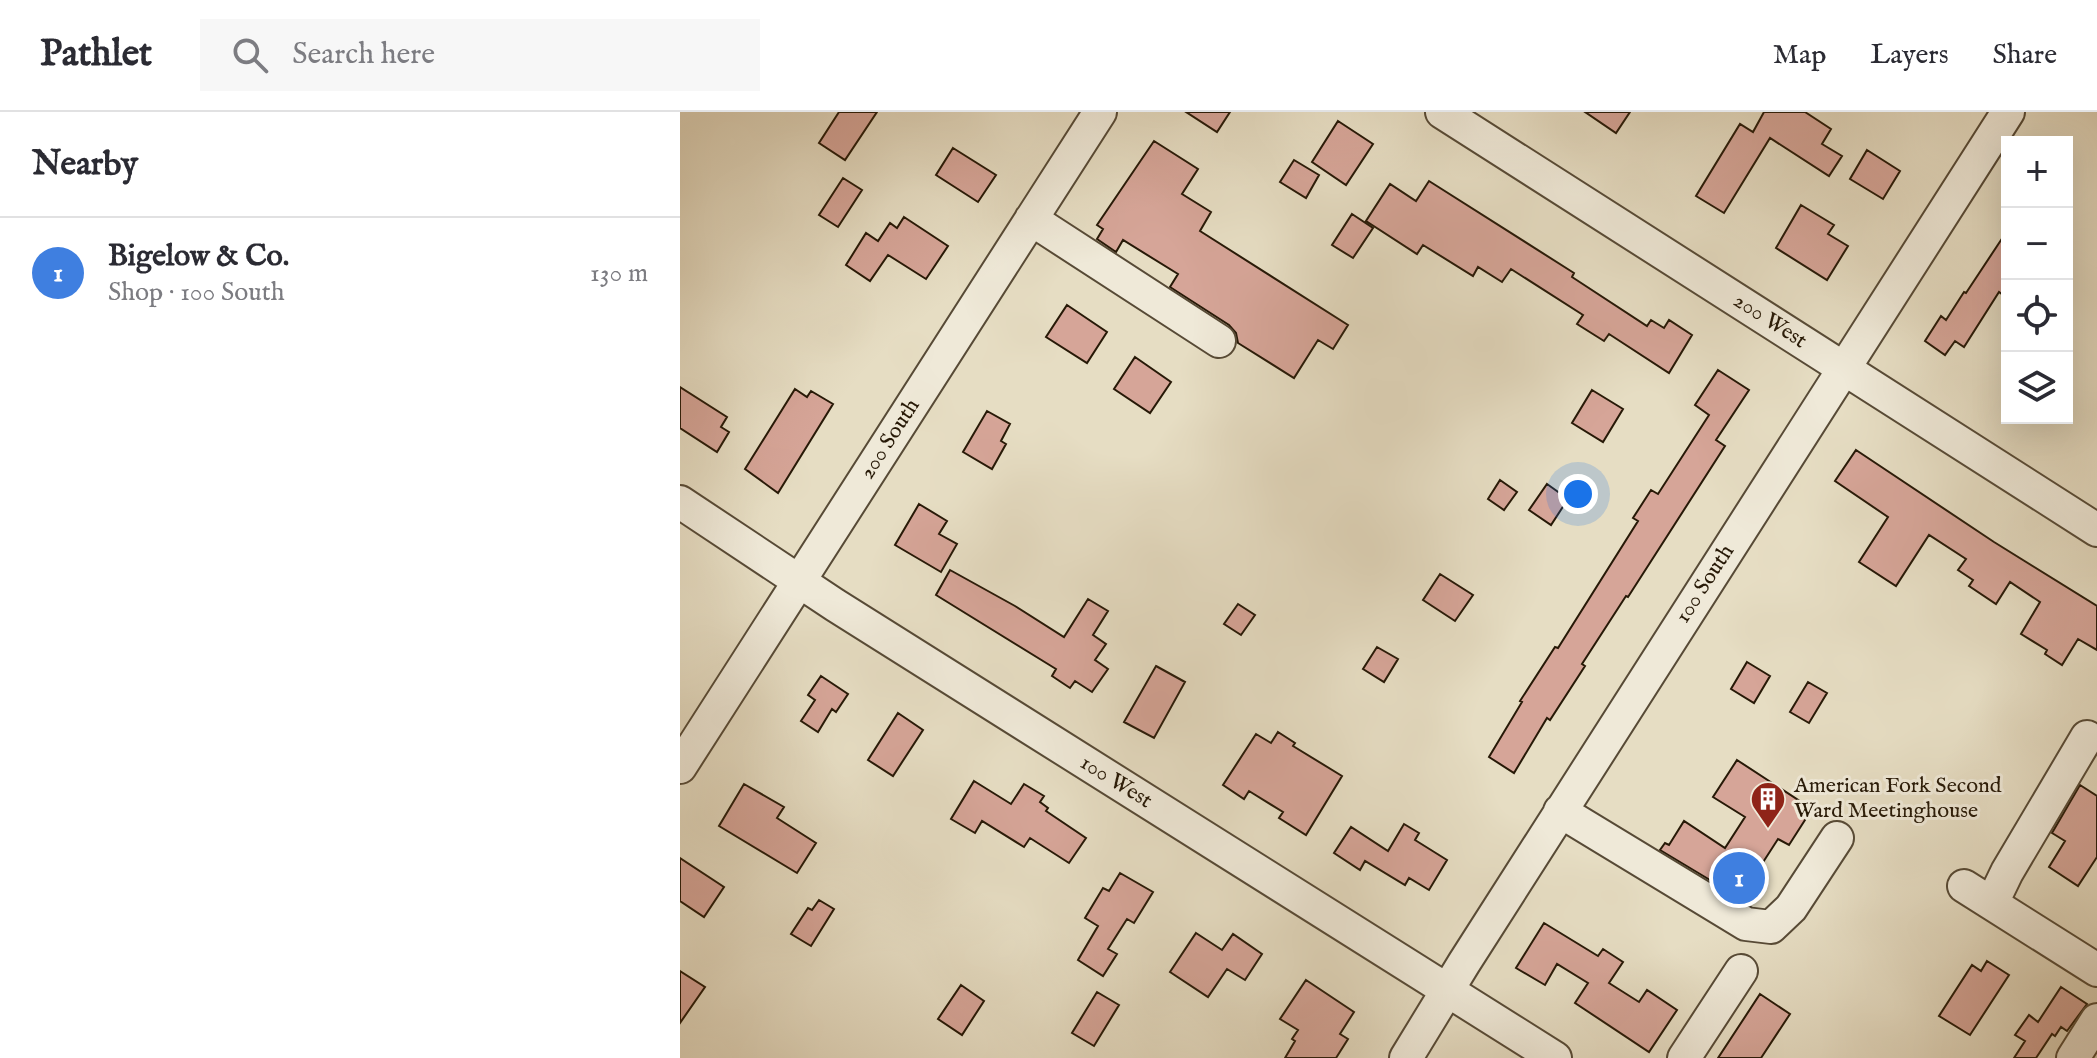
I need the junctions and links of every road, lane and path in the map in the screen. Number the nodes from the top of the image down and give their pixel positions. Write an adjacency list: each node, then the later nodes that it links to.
1 (1100, 112): 4 (street, 200 South)
2 (1442, 112): 6 (street, 200 West)
3 (2008, 112): 6 (street, 100 South)
4 (1031, 219): 5 (street); 9 (street, 200 South)
5 (1219, 341)
6 (1844, 368): 8 (street, 200 West); 12 (street, 100 South)
7 (680, 502): 9 (street, 100 West)
8 (2097, 530)
9 (800, 580): 11 (street, 200 South); 18 (street, 100 West)
10 (2087, 737): 15 (street)
11 (680, 767)
12 (1560, 811): 13 (street); 18 (street, 100 South)
13 (1837, 838)
14 (1964, 886): 15 (street)
15 (1992, 903): 16 (street)
16 (2097, 970)
17 (1741, 971): 22 (street)
18 (1448, 990): 20 (street, 100 South); 21 (street, 100 West)
19 (2097, 1020): 23 (street)
20 (1406, 1058)
21 (1555, 1058)
22 (1684, 1058)
23 (2073, 1058)

